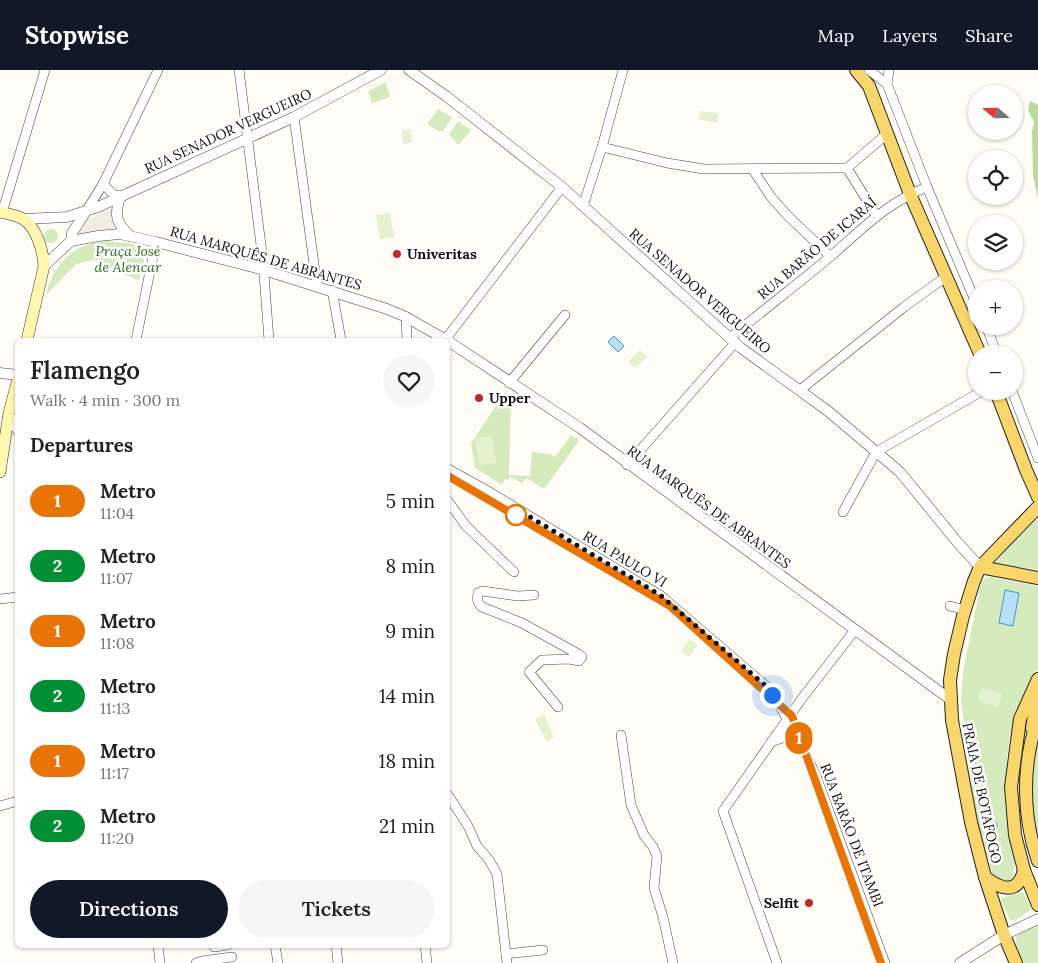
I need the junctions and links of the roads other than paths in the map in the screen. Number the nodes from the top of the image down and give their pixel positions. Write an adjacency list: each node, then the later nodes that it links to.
1 (44, 70): 24 (street)
2 (158, 70): 18 (street)
3 (239, 70): 14 (street)
4 (381, 70): 12 (street, RUA SENADOR VERGUEIRO)
5 (409, 70): 19 (street, RUA SENADOR VERGUEIRO)
6 (623, 70): 15 (street)
7 (856, 70): 13 (main road)
8 (869, 70): 11 (street)
9 (881, 70): 10 (street)
10 (889, 70): 11 (street)
11 (887, 84): 20 (street)
12 (294, 117): 14 (street, RUA SENADOR VERGUEIRO); 36 (street)
13 (888, 132): 16 (street); 21 (main road)
14 (247, 138): 22 (street, RUA SENADOR VERGUEIRO); 33 (street)
15 (602, 147): 17 (street); 23 (street)
16 (847, 168): 17 (street); 26 (street)
17 (753, 170): 31 (street)
18 (103, 184): 22 (street); 25 (street)
19 (562, 187): 23 (street, RUA SENADOR VERGUEIRO); 46 (street)
20 (927, 187): 21 (street, RUA BARÃO DE ICARAÍ); 35 (street)
21 (910, 194): 26 (street, RUA BARÃO DE ICARAÍ); 34 (main road)
22 (122, 196): 25 (street, RUA SENADOR VERGUEIRO); 28 (street)
23 (583, 206): 47 (street, RUA SENADOR VERGUEIRO)
24 (1, 213): 27 (main road)
25 (85, 213): 27 (street); 29 (street)
26 (876, 215): 31 (street, RUA BARÃO DE ICARAÍ)
27 (24, 219): 32 (main road)
28 (130, 236): 29 (street, RUA MARQUÊS DE ABRANTES); 30 (street, RUA MARQUÊS DE ABRANTES)
29 (70, 241): 32 (street)
30 (156, 242): 33 (street, RUA MARQUÊS DE ABRANTES); 41 (street)
31 (830, 256): 47 (street, RUA BARÃO DE ICARAÍ)
32 (44, 266): 40 (main road)
33 (264, 270): 36 (street, RUA MARQUÊS DE ABRANTES); 42 (street)
34 (947, 276): 49 (main road); 54 (street)
35 (968, 284)
36 (317, 286): 37 (street, RUA MARQUÊS DE ABRANTES)
37 (332, 290): 39 (street, RUA MARQUÊS DE ABRANTES); 43 (street)
38 (565, 315): 52 (street)
39 (406, 317): 44 (street); 45 (street, RUA MARQUÊS DE ABRANTES)
40 (27, 338)
41 (136, 338)
42 (270, 338)
43 (341, 338)
44 (407, 338)
45 (443, 338)
46 (448, 338)
47 (732, 340): 54 (street, RUA SENADOR VERGUEIRO); 62 (street, RUA BARÃO DE ICARAÍ)
48 (450, 343): 52 (street, RUA MARQUÊS DE ABRANTES)
49 (976, 345)
50 (0, 373): 51 (street)
51 (15, 375)
52 (509, 383): 62 (street, RUA MARQUÊS DE ABRANTES)
53 (15, 390): 58 (main road)
54 (800, 390): 60 (street, RUA SENADOR VERGUEIRO)
55 (968, 399): 60 (street)
56 (999, 400): 65 (main road)
57 (1015, 400): 61 (street)
58 (9, 413): 59 (street); 64 (main road)
59 (15, 426)
60 (876, 452): 68 (street); 69 (street, RUA SENADOR VERGUEIRO)
61 (1038, 458)
62 (628, 465): 77 (street, RUA MARQUÊS DE ABRANTES)
63 (450, 470): 83 (street, RUA PAULO VI)
64 (0, 471)
65 (1038, 497)
66 (450, 504): 70 (street)
67 (1038, 507): 69 (main road, PRAIA DE BOTAFOGO)
68 (843, 512)
69 (980, 567): 71 (main road); 76 (main road, PRAIA DE BOTAFOGO)
70 (514, 572)
71 (1038, 578)
72 (534, 595): 81 (street)
73 (15, 597): 74 (street)
74 (0, 599)
75 (950, 606): 76 (street)
76 (965, 610): 80 (main road, PRAIA DE BOTAFOGO)
77 (855, 630): 80 (street, RUA MARQUÊS DE ABRANTES); 83 (street)
78 (1038, 679): 92 (main road, PRAIA DE BOTAFOGO)
79 (1038, 693): 87 (main road)
80 (951, 700): 95 (main road, PRAIA DE BOTAFOGO)
81 (558, 707)
82 (1038, 718): 87 (main road)
83 (787, 720): 84 (street, RUA BARÃO DE ITAMBI); 86 (street)
84 (795, 732): 86 (street); 113 (street, RUA BARÃO DE ITAMBI)
85 (621, 735): 111 (street)
86 (771, 742): 112 (street)
87 (1030, 743): 88 (main road)
88 (1026, 794): 92 (main road); 93 (main road)
89 (450, 798): 105 (street)
90 (15, 801): 91 (street)
91 (0, 806)
92 (1015, 835): 94 (main road, PRAIA DE BOTAFOGO)
93 (1038, 861)
94 (1024, 870): 95 (main road); 96 (main road, PRAIA DE BOTAFOGO)
95 (984, 877): 98 (main road, PRAIA DE BOTAFOGO)
96 (1038, 905)
97 (1038, 919): 98 (street)
98 (1004, 935): 114 (street); 115 (main road, PRAIA DE BOTAFOGO)
99 (158, 948): 106 (street)
100 (276, 948): 108 (street)
101 (336, 948): 109 (street)
102 (425, 948): 110 (street)
103 (543, 950): 105 (street)
104 (232, 957): 107 (street)
105 (507, 958)
106 (160, 963)
107 (196, 963)
108 (278, 963)
109 (338, 963)
110 (427, 963)
111 (673, 963)
112 (777, 963)
113 (885, 963)
114 (960, 963)
115 (1016, 963)

